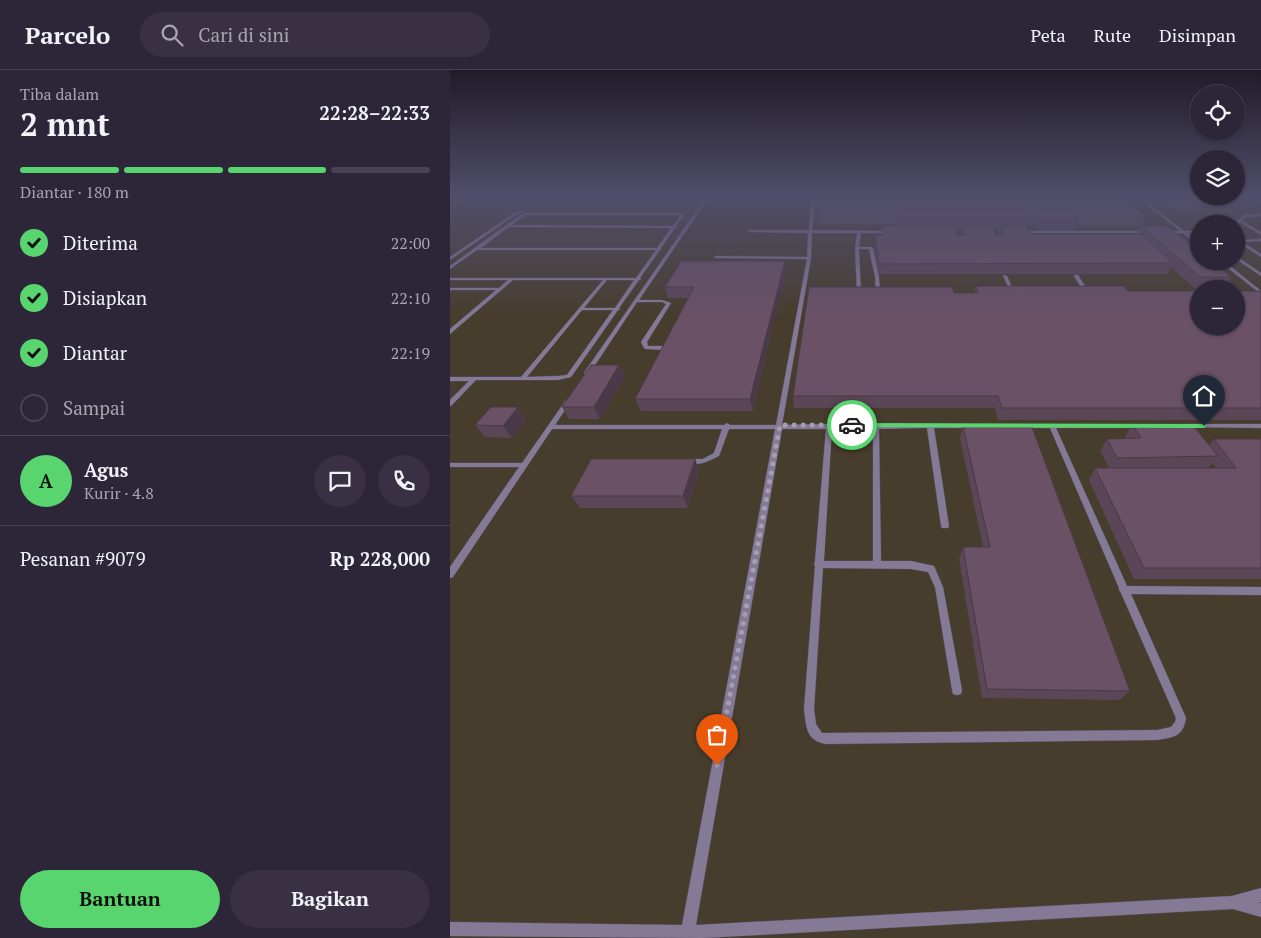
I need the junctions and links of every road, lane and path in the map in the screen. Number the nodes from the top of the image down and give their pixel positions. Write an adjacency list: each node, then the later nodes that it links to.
1 (482, 238): 16 (lane)
2 (491, 238): 10 (lane)
3 (668, 238): 12 (lane)
4 (679, 238): 44 (lane)
5 (809, 238): 15 (lane)
6 (858, 238): 11 (lane)
7 (1261, 240): 8 (lane)
8 (1245, 241)
9 (1245, 246): 13 (lane)
10 (477, 248): 12 (lane); 18 (lane)
11 (857, 248): 33 (lane); 34 (lane)
12 (660, 249): 27 (lane)
13 (1261, 256)
14 (716, 257): 15 (lane)
15 (809, 258): 30 (lane)
16 (450, 259)
17 (1245, 264): 22 (lane)
18 (450, 268)
19 (1232, 270): 23 (lane)
20 (1005, 276): 37 (lane)
21 (1076, 276): 40 (lane)
22 (1261, 276): 23 (lane)
23 (1240, 277): 43 (lane)
24 (450, 279): 25 (lane)
25 (512, 279): 26 (lane); 29 (lane)
26 (606, 279): 27 (lane); 45 (lane)
27 (639, 279): 46 (lane)
28 (450, 289): 29 (lane)
29 (500, 289): 47 (lane)
30 (801, 294): 31 (lane); 56 (lane)
31 (811, 294)
32 (849, 294): 33 (lane)
33 (859, 294): 34 (lane)
34 (878, 294): 35 (lane)
35 (888, 294)
36 (1004, 294): 37 (lane)
37 (1013, 294): 38 (lane)
38 (1022, 294)
39 (1078, 294): 40 (lane)
40 (1088, 294): 41 (lane)
41 (1097, 294)
42 (1253, 294): 43 (lane)
43 (1261, 294)
44 (636, 302): 48 (lane); 50 (lane)
45 (580, 309): 46 (lane); 52 (lane)
46 (618, 309): 52 (lane)
47 (450, 332)
48 (664, 348)
49 (450, 378): 51 (lane)
50 (583, 378)
51 (474, 379): 52 (lane); 54 (lane)
52 (522, 379)
53 (572, 394): 64 (lane)
54 (450, 404)
55 (727, 425): 56 (lane); 64 (lane); 65 (lane)
56 (780, 425): 57 (lane); 79 (lane)
57 (828, 425): 58 (lane); 69 (lane)
58 (876, 425): 59 (lane); 70 (lane)
59 (930, 426): 60 (lane); 68 (lane)
60 (1052, 426): 61 (lane); 72 (lane)
61 (1151, 426)
62 (1181, 426): 63 (lane)
63 (1261, 426)
64 (551, 427): 67 (lane)
65 (675, 461)
66 (450, 465): 67 (lane)
67 (523, 465): 71 (lane)
68 (945, 526)
69 (818, 564): 70 (lane); 72 (lane)
70 (878, 565): 74 (lane)
71 (450, 574)
72 (1123, 590): 73 (lane)
73 (1260, 592)
74 (957, 690)
75 (1261, 895): 76 (lane)
76 (1232, 903): 77 (lane); 79 (lane)
77 (1261, 910)
78 (450, 929): 79 (lane)
79 (688, 932)

